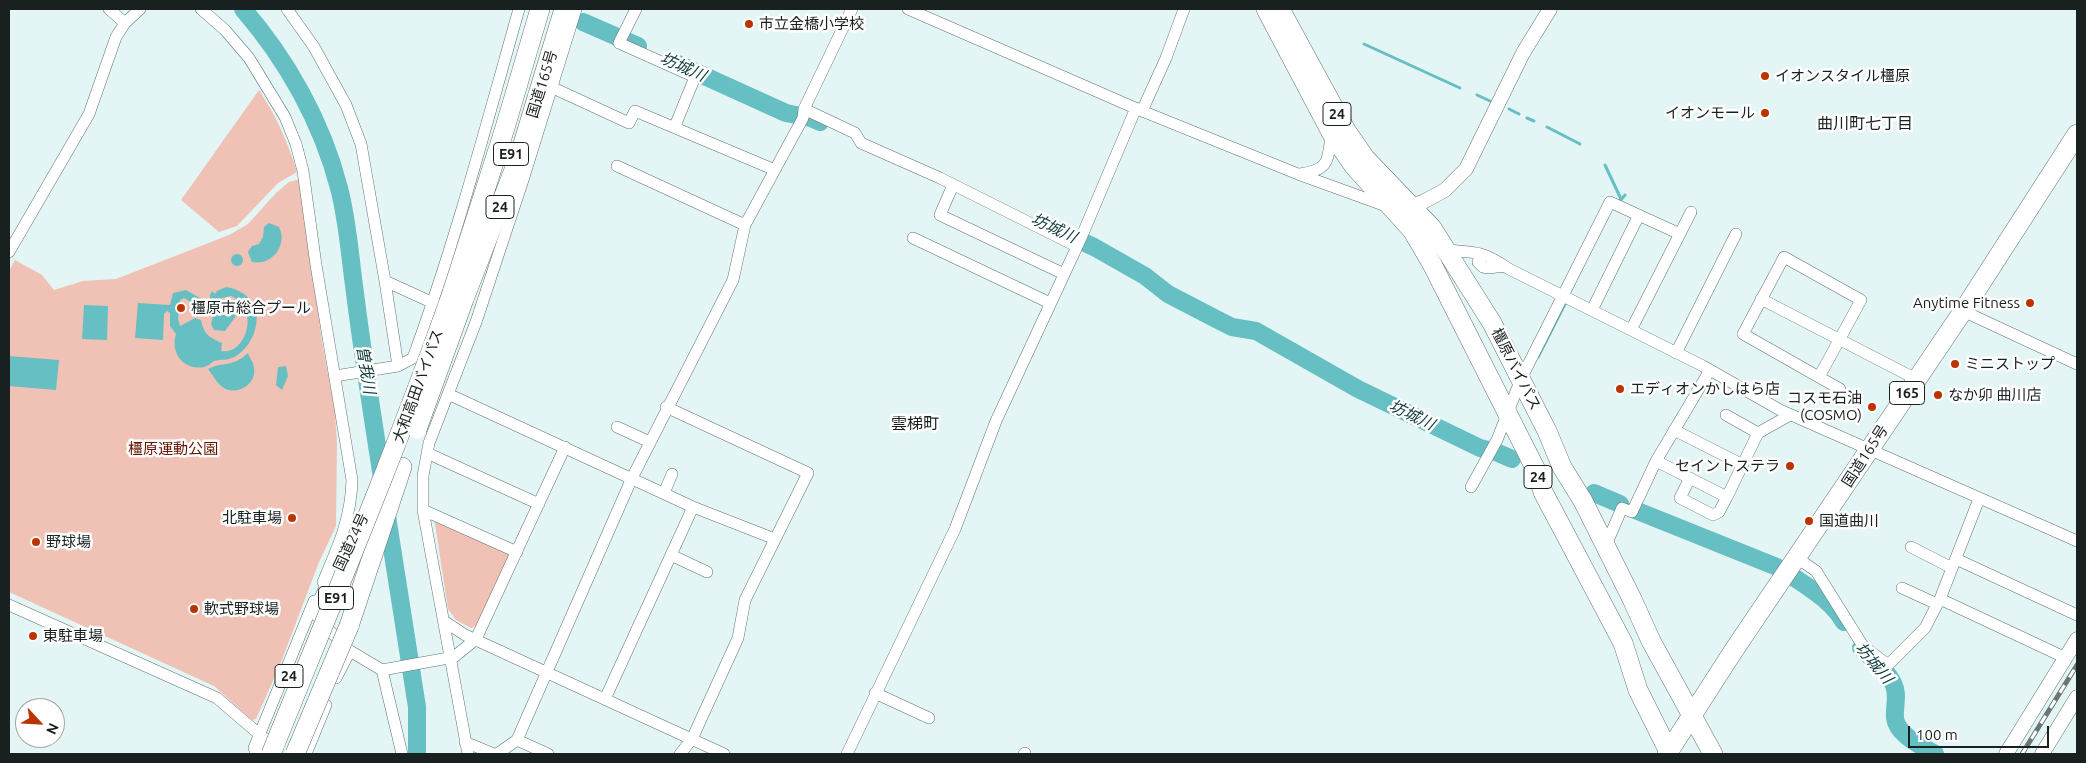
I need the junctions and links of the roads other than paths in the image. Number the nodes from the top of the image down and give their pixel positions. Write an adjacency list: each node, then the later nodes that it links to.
1 (109, 9): 18 (street)
2 (140, 9): 18 (street)
3 (201, 9): 56 (street)
4 (287, 9): 41 (street)
5 (518, 9): 45 (street)
6 (528, 9): 42 (highway, 24)
7 (540, 9): 42 (highway, 大和高田バイパス / E91)
8 (553, 9): 42 (highway, 大和高田バイパス / E91)
9 (564, 9): 42 (highway, 国道165号 / 24)
10 (576, 9): 19 (street)
11 (636, 9): 22 (street)
12 (852, 9): 21 (street)
13 (908, 9): 20 (street)
14 (1184, 9): 20 (street)
15 (1266, 9): 23 (highway, 橿原バイパス / 24)
16 (1280, 9): 29 (highway, 橿原バイパス / 24)
17 (1550, 9): 29 (street)
18 (125, 23): 39 (street)
19 (551, 88): 22 (street); 49 (street)
20 (1139, 109): 27 (street); 37 (street)
21 (804, 114): 26 (street); 28 (street)
22 (675, 126): 26 (street)
23 (1332, 134): 27 (street); 30 (highway, 橿原バイパス / 24)
24 (2077, 134): 48 (highway, 国道165号 / 165)
25 (617, 166): 33 (street)
26 (774, 170): 33 (street)
27 (1298, 174): 30 (street)
28 (953, 185): 37 (street); 40 (street)
29 (1412, 206): 30 (street); 38 (highway, 橿原バイパス / 24)
30 (1394, 209): 65 (highway, 橿原バイパス / 24)
31 (1691, 212): 34 (street)
32 (1638, 217): 34 (street); 43 (street); 47 (street)
33 (745, 225): 62 (street)
34 (1680, 234): 50 (street)
35 (1736, 234): 52 (street)
36 (913, 238): 46 (street)
37 (1079, 242): 40 (street)
38 (1445, 249): 43 (street); 58 (highway, 橿原バイパス / 24)
39 (9, 250)
40 (1064, 274): 46 (street)
41 (385, 281): 45 (street); 54 (street)
42 (458, 296): 69 (highway, 大和高田バイパス / E91, bridge); 76 (highway, 大和高田バイパス / E91, bridge)
43 (1567, 298): 47 (street); 58 (street)
44 (1761, 299): 51 (street); 51 (street); 57 (street)
45 (433, 303): 49 (street); 54 (street)
46 (1050, 303): 113 (street)
47 (1592, 310): 50 (street)
48 (1963, 311): 53 (street); 59 (highway, 国道165号 / 165)
49 (476, 322): 61 (street)
50 (1631, 330): 52 (street)
51 (1839, 341): 57 (street); 59 (street)
52 (1676, 353): 55 (street)
53 (2077, 364)
54 (396, 366): 56 (street)
55 (1710, 370): 64 (street); 67 (street)
56 (338, 376): 101 (street)
57 (1819, 377): 60 (street)
58 (1521, 380): 65 (street); 89 (highway, 橿原バイパス / 24)
59 (1916, 380): 72 (highway, 国道165号 / 165)
60 (1840, 389)
61 (448, 394): 71 (street); 73 (street)
62 (666, 407): 70 (street); 87 (street)
63 (1726, 415): 68 (street)
64 (1790, 415): 68 (street); 72 (street)
65 (1508, 417): 80 (street); 98 (highway, 橿原バイパス / 24)
66 (617, 427): 70 (street)
67 (1674, 430): 74 (street); 75 (street)
68 (1758, 433): 75 (street)
69 (399, 440): 121 (highway, 国道24号 / 24, bridge)
70 (650, 442): 78 (street)
71 (565, 447): 78 (street); 84 (street)
72 (1869, 449): 83 (street); 93 (highway, 国道165号 / 165)
73 (427, 453): 84 (street); 86 (street)
74 (1656, 461): 79 (street); 89 (street)
75 (1743, 464): 82 (street)
76 (402, 467): 122 (highway, 大和高田バイパス / E91); 123 (highway, 国道24号 / 24, bridge)
77 (672, 474): 81 (street)
78 (632, 478): 81 (street); 111 (street)
79 (1690, 478): 82 (street); 82 (street)
80 (1471, 487)
81 (664, 493): 85 (street)
82 (1727, 497)
83 (1978, 499): 88 (street); 94 (street)
84 (539, 504): 91 (street)
85 (693, 507): 87 (street); 92 (street)
86 (423, 510): 91 (street); 103 (street)
87 (774, 539): 118 (street)
88 (2077, 541)
89 (1606, 546): 96 (highway, 橿原バイパス / 24)
90 (1911, 547): 94 (street)
91 (517, 552): 104 (street)
92 (671, 555): 95 (street); 115 (street)
93 (1796, 558): 99 (street); 106 (highway, 国道165号 / 165)
94 (1954, 563): 99 (street); 102 (street)
95 (707, 572)
96 (1620, 574): 98 (highway); 112 (highway, 橿原バイパス / 24)
97 (1902, 588): 99 (street)
98 (1595, 589): 132 (highway, 橿原バイパス / 24)
99 (1939, 602): 108 (street)
100 (9, 605): 121 (street)
101 (310, 611): 107 (street); 121 (street)
102 (2077, 615)
103 (444, 621): 104 (street); 109 (street)
104 (476, 639): 109 (street); 111 (street)
105 (2077, 639): 108 (street)
106 (1734, 650): 112 (highway); 116 (highway, 国道165号 / 165)
107 (350, 651): 110 (street); 124 (street)
108 (2066, 658): 134 (street)
109 (447, 659): 110 (street); 120 (street)
110 (384, 670): 125 (street)
111 (546, 672): 115 (street); 119 (street)
112 (1674, 680): 116 (highway, 橿原バイパス / 24)
113 (875, 693): 117 (street); 131 (street)
114 (2077, 697): 135 (street)
115 (605, 699): 118 (street)
116 (1692, 715): 132 (highway, 国道165号 / 165); 133 (highway, 橿原バイパス / 24)
117 (929, 718)
118 (692, 739): 129 (street); 130 (street)
119 (518, 740): 127 (street); 128 (street)
120 (465, 742): 126 (street); 127 (street)
121 (261, 748)
122 (284, 754)
123 (295, 754)
124 (306, 754)
125 (402, 754)
126 (468, 754)
127 (496, 754)
128 (548, 754)
129 (680, 754)
130 (724, 754)
131 (847, 754)
132 (1669, 754)
133 (1713, 754)
134 (2006, 754)
135 (2042, 754)

